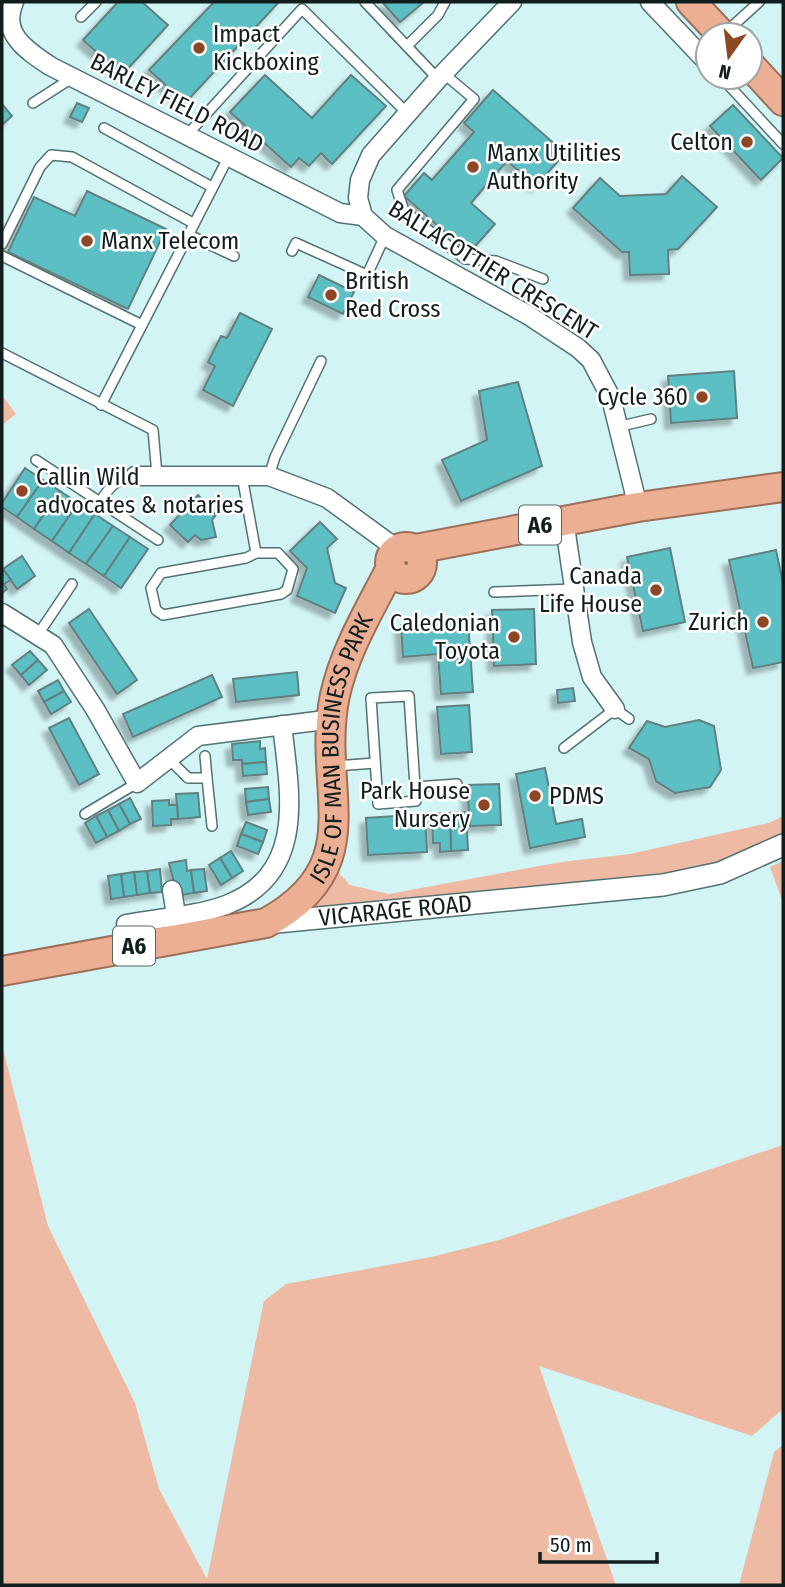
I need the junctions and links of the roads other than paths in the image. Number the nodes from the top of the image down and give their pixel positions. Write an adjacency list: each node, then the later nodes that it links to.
1 (14, 2): 10 (street, BARLEY FIELD ROAD)
2 (96, 2): 9 (lane)
3 (365, 2): 13 (lane)
4 (445, 2): 13 (lane)
5 (512, 2): 15 (street, BALLACOTTIER CRESCENT)
6 (650, 2): 14 (street)
7 (691, 2): 11 (highway)
8 (759, 2): 12 (lane)
9 (81, 17)
10 (3, 20): 16 (street, BARLEY FIELD ROAD)
11 (709, 21)
12 (738, 21)
13 (407, 46): 15 (lane)
14 (694, 48)
15 (441, 76): 21 (street, BALLACOTTIER CRESCENT); 35 (lane)
16 (72, 78): 20 (lane); 23 (street, BARLEY FIELD ROAD)
17 (764, 80): 19 (highway)
18 (734, 91): 24 (lane)
19 (783, 101)
20 (33, 103)
21 (407, 113): 23 (lane); 27 (street, BALLACOTTIER CRESCENT)
22 (103, 128): 26 (lane)
23 (187, 135): 25 (street, BARLEY FIELD ROAD)
24 (783, 144)
25 (229, 156): 26 (lane); 27 (street, BARLEY FIELD ROAD)
26 (212, 187): 28 (lane)
27 (363, 216): 30 (street, BALLACOTTIER CRESCENT)
28 (193, 223): 29 (lane); 31 (lane)
29 (187, 234): 34 (lane); 36 (lane)
30 (385, 236): 32 (lane); 41 (street, BALLACOTTIER CRESCENT)
31 (2, 244)
32 (292, 251)
33 (2, 256): 36 (lane)
34 (234, 256)
35 (543, 279)
36 (142, 325): 39 (lane)
37 (2, 353): 39 (lane)
38 (321, 361): 46 (lane)
39 (101, 405): 44 (lane)
40 (651, 419): 41 (lane)
41 (617, 427): 49 (street, BALLACOTTIER CRESCENT)
42 (36, 460): 48 (lane)
43 (241, 474): 44 (street); 46 (street); 52 (lane)
44 (157, 475): 45 (street)
45 (135, 476): 48 (lane)
46 (269, 476): 53 (street)
47 (783, 488): 49 (highway, A6)
48 (100, 502): 51 (lane)
49 (638, 506): 50 (highway, A6)
50 (564, 520): 53 (highway, A6); 55 (street)
51 (158, 540)
52 (256, 553): 52 (lane)
53 (402, 559): 60 (highway, ISLE OF MAN BUSINESS PARK / A6)
54 (72, 583): 58 (lane)
55 (573, 589): 56 (lane); 59 (street)
56 (494, 592)
57 (2, 613): 58 (street)
58 (37, 636): 68 (street)
59 (622, 714): 62 (lane)
60 (333, 719): 61 (street); 66 (highway, ISLE OF MAN BUSINESS PARK / A6)
61 (282, 725): 64 (street); 75 (street)
62 (564, 748)
63 (205, 756): 67 (lane)
64 (169, 759): 67 (lane); 68 (street)
65 (376, 763): 66 (lane); 70 (lane); 70 (lane)
66 (332, 766): 76 (highway, ISLE OF MAN BUSINESS PARK / A6)
67 (208, 778): 72 (lane)
68 (137, 783): 71 (lane)
69 (457, 784): 70 (lane)
70 (415, 787)
71 (85, 814)
72 (212, 826)
73 (783, 845): 76 (street, VICARAGE ROAD)
74 (172, 890): 75 (street)
75 (176, 915): 77 (street)
76 (266, 923): 78 (highway, VICARAGE ROAD / A6)
77 (127, 924)
78 (2, 971)

